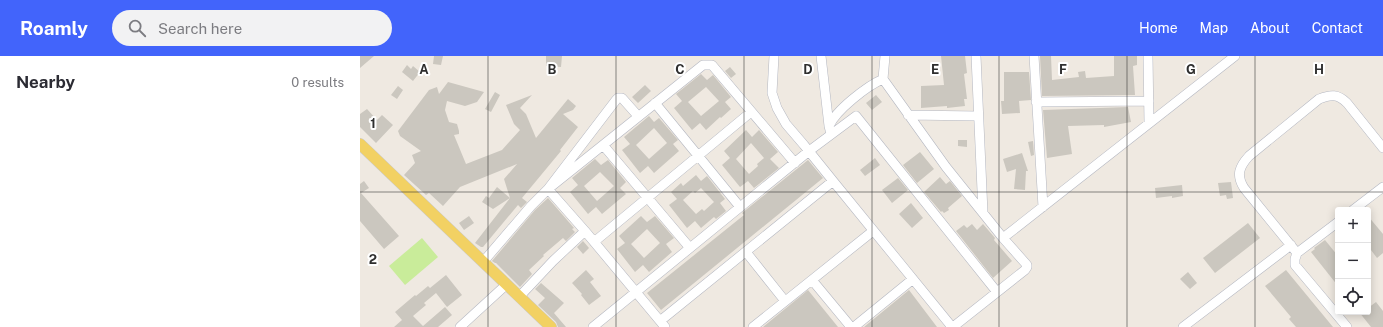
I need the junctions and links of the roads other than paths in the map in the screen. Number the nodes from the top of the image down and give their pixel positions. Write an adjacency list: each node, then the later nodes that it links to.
1 (774, 56): 21 (street)
2 (821, 56): 17 (street)
3 (885, 56): 8 (street)
4 (976, 56): 15 (street)
5 (1034, 56): 10 (street)
6 (1148, 56): 9 (street)
7 (1235, 56): 16 (street)
8 (883, 79): 13 (street); 17 (street)
9 (1149, 101): 10 (street); 16 (street)
10 (1036, 102): 29 (street)
11 (655, 104): 12 (street); 14 (street); 22 (street)
12 (752, 112): 22 (street); 23 (street)
13 (908, 115): 15 (street); 31 (street)
14 (638, 116): 19 (street); 26 (street)
15 (978, 116): 31 (street)
16 (1149, 123): 29 (street)
17 (830, 130): 21 (street); 46 (street)
18 (360, 144): 41 (main road)
19 (603, 145): 26 (street); 27 (street)
20 (1383, 148): 37 (street)
21 (809, 151): 23 (street); 24 (street)
22 (698, 156): 27 (street); 28 (street)
23 (795, 163): 28 (street)
24 (833, 181): 34 (street); 39 (street)
25 (1383, 187): 30 (street)
26 (548, 189): 33 (street); 41 (street)
27 (648, 198): 36 (street); 38 (street)
28 (740, 207): 38 (street)
29 (1043, 207): 35 (street)
30 (1357, 207)
31 (983, 213): 35 (street)
32 (1335, 224): 40 (street)
33 (584, 230): 36 (street); 47 (street)
34 (873, 231): 42 (street); 43 (street)
35 (1003, 238): 46 (street)
36 (594, 242): 45 (street)
37 (1291, 245): 40 (street); 51 (street)
38 (690, 248): 45 (street)
39 (746, 252): 48 (street); 49 (street)
40 (1297, 253): 59 (street)
41 (483, 262): 44 (main road)
42 (913, 279): 56 (street); 57 (street)
43 (812, 280): 48 (street); 56 (street)
44 (507, 284): 47 (main road); 52 (street)
45 (636, 291): 49 (street); 54 (street)
46 (997, 292): 57 (street)
47 (520, 296): 53 (main road)
48 (785, 301): 50 (street)
49 (662, 324)
50 (763, 324): 55 (street)
51 (1190, 324): 58 (street)
52 (460, 327)
53 (551, 327)
54 (593, 327)
55 (753, 327)
56 (852, 327)
57 (952, 327)
58 (1183, 327)
59 (1347, 327)

